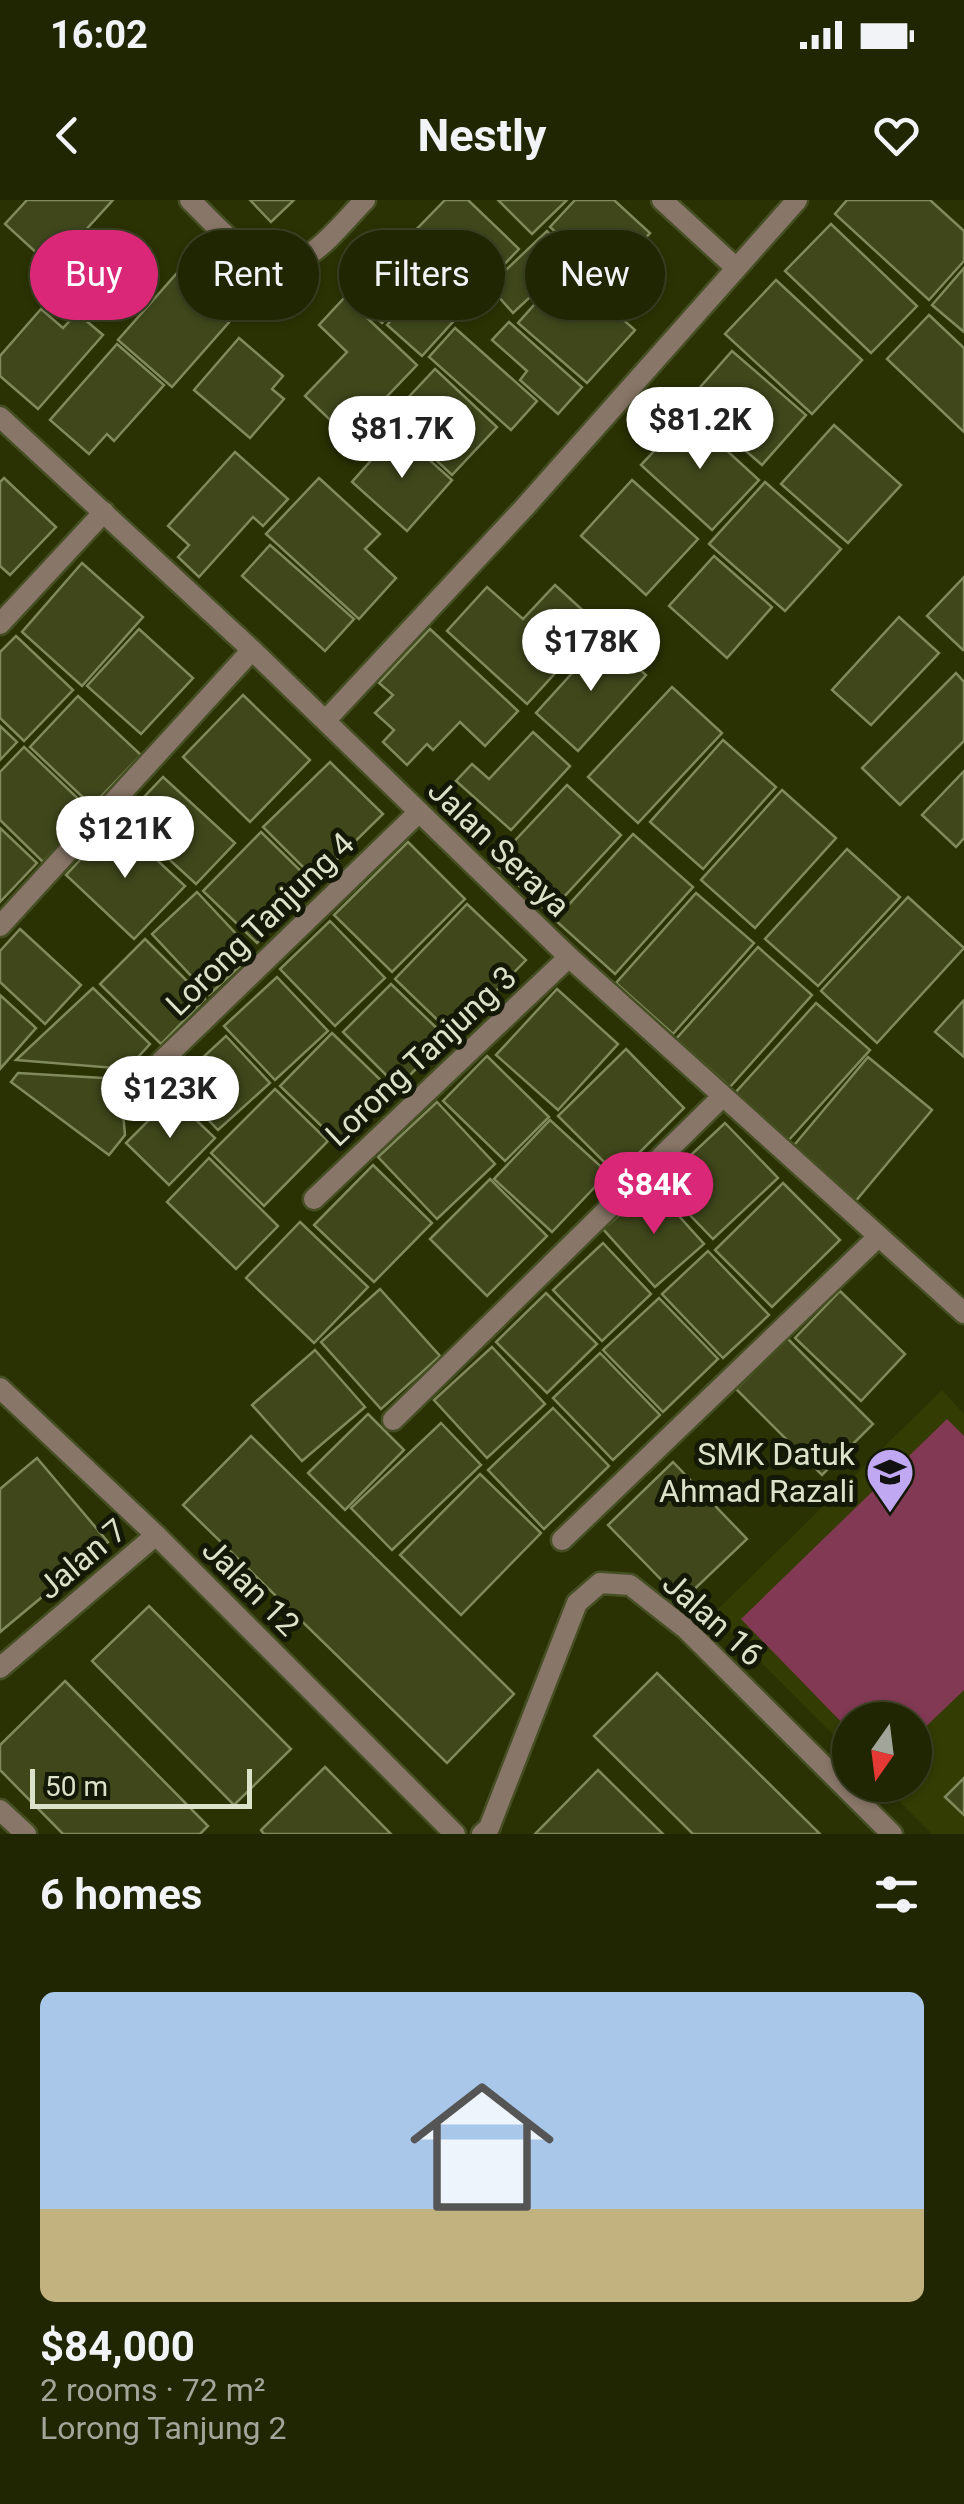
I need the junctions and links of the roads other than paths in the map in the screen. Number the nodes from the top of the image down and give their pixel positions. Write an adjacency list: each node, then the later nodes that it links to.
1 (190, 200): 2 (street)
2 (366, 200)
3 (662, 200): 5 (street)
4 (796, 202): 5 (street)
5 (735, 267): 10 (street)
6 (0, 417): 7 (street, Jalan Seraya)
7 (104, 512): 8 (street); 9 (street, Jalan Seraya)
8 (0, 624)
9 (252, 650): 10 (street, Jalan Seraya); 12 (street)
10 (326, 720): 11 (street, Jalan Seraya)
11 (419, 812): 13 (street, Jalan Seraya); 14 (street, Lorong Tanjung 4)
12 (0, 926)
13 (570, 957): 15 (street, Jalan Seraya); 16 (street, Lorong Tanjung 3)
14 (143, 1079)
15 (722, 1097): 17 (street, Jalan Seraya); 20 (street)
16 (314, 1199)
17 (878, 1237): 18 (street, Jalan Seraya); 22 (street)
18 (964, 1313)
19 (0, 1388): 21 (street, Jalan 12)
20 (392, 1420)
21 (156, 1535): 23 (street, Jalan 7); 26 (street, Jalan 12)
22 (562, 1540)
23 (0, 1668)
24 (0, 1810): 25 (street)
25 (26, 1834)
26 (454, 1834)
27 (482, 1834): 28 (street, Jalan 16)
28 (892, 1834)

